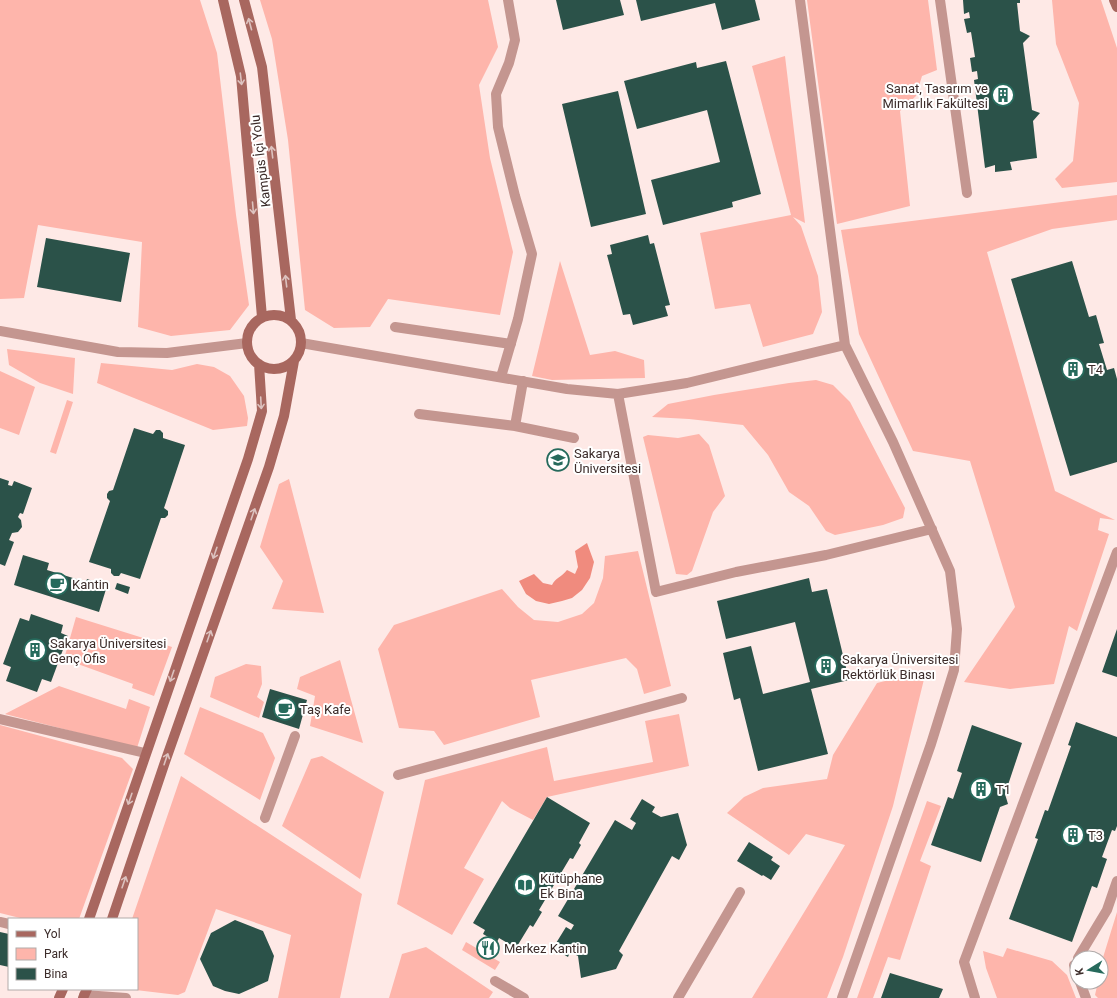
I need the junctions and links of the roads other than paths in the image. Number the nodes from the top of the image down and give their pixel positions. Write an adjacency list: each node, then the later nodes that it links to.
1 (223, 0): 9 (street, Kampüs İçi Yolu, one-way to 9)
2 (244, 0): 10 (street, Kampüs İçi Yolu, one-way to 2)
3 (508, 0): 15 (street)
4 (800, 0): 16 (street)
5 (940, 0): 8 (street)
6 (1114, 0): 7 (street)
7 (1117, 7)
8 (966, 193)
9 (262, 317): 10 (street); 13 (street)
10 (291, 320): 14 (street)
11 (395, 328): 15 (street)
12 (0, 331): 13 (street)
13 (247, 343): 18 (street)
14 (301, 343): 17 (street); 19 (street)
15 (511, 344): 19 (street)
16 (845, 345): 21 (street); 25 (street)
17 (294, 361): 18 (street); 36 (street, one-way to 17)
18 (259, 364): 30 (street, one-way to 30)
19 (501, 377): 20 (street)
20 (523, 381): 21 (street); 23 (street)
21 (618, 394): 25 (street)
22 (419, 414): 23 (street)
23 (514, 426): 24 (street)
24 (574, 438)
25 (932, 529): 43 (street)
26 (1117, 552): 44 (street)
27 (682, 698): 31 (street)
28 (0, 719): 30 (street)
29 (295, 736): 32 (street)
30 (145, 753): 35 (street, one-way to 35)
31 (398, 775)
32 (265, 818)
33 (1117, 881): 37 (street)
34 (740, 892): 42 (street)
35 (88, 918)
36 (112, 918)
37 (1084, 950)
38 (495, 981): 41 (street)
39 (85, 994): 40 (street)
40 (126, 998)
41 (524, 998)
42 (678, 998)
43 (842, 998)
44 (975, 998)

